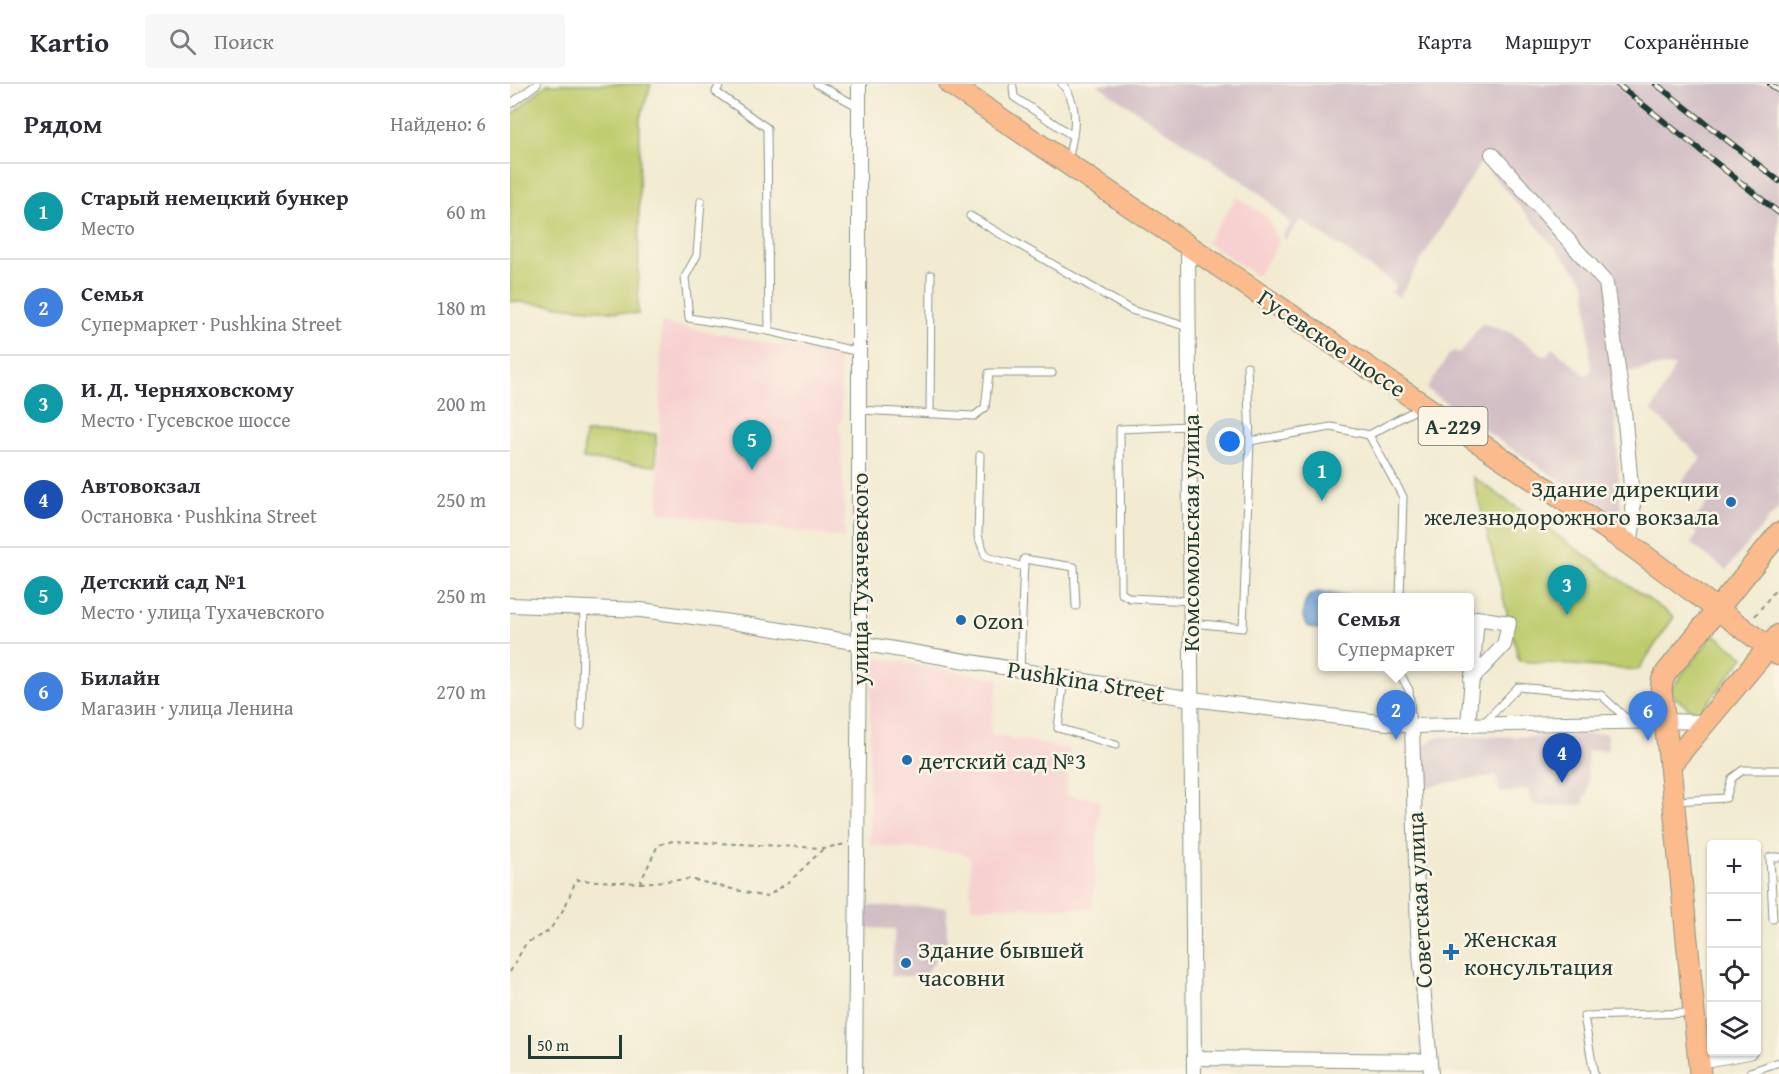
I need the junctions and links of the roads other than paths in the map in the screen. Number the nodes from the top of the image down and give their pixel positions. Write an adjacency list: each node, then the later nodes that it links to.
1 (537, 84): 8 (lane)
2 (720, 84): 18 (lane)
3 (817, 84): 9 (lane)
4 (859, 84): 9 (street, улица Тухачевского)
5 (951, 84): 12 (main road, Гусевское шоссе / А-229)
6 (1062, 84): 10 (lane)
7 (1012, 87): 10 (lane)
8 (510, 104)
9 (859, 107): 19 (street, улица Тухачевского)
10 (1073, 136): 12 (lane)
11 (1492, 154): 30 (street)
12 (1067, 163): 15 (main road, Гусевское шоссе / А-229)
13 (701, 201): 18 (lane)
14 (970, 216): 17 (lane)
15 (1188, 245): 17 (street, Комсомольская улица); 22 (main road, Гусевское шоссе / А-229)
16 (931, 275): 24 (lane)
17 (1188, 327): 25 (street, Комсомольская улица)
18 (769, 331): 19 (lane)
19 (859, 352): 23 (street, улица Тухачевского)
20 (1247, 366): 27 (lane)
21 (1052, 373): 24 (lane)
22 (1424, 406): 26 (lane); 30 (main road, Гусевское шоссе / А-229)
23 (859, 410): 24 (lane); 39 (street, улица Тухачевского)
24 (930, 414)
25 (1189, 426): 33 (street, Комсомольская улица); 33 (lane)
26 (1369, 435): 27 (lane); 32 (lane)
27 (1250, 441): 38 (lane)
28 (981, 455): 31 (lane)
29 (1779, 533): 37 (main road)
30 (1630, 545): 37 (main road, Гусевское шоссе / А-229)
31 (1024, 567): 35 (lane); 41 (lane)
32 (1400, 593)
33 (1191, 601): 38 (street, Комсомольская улица)
34 (510, 605): 36 (street, Pushkina Street)
35 (1076, 606)
36 (584, 607): 39 (street, Pushkina Street); 51 (lane)
37 (1718, 609): 40 (main road, Гусевское шоссе / А-229); 46 (main road)
38 (1191, 623): 45 (street, Комсомольская улица)
39 (859, 644): 41 (street, Pushkina Street); 65 (street, улица Тухачевского)
40 (1776, 645): 48 (main road)
41 (1020, 670): 43 (street, Pushkina Street)
42 (1399, 671): 52 (lane)
43 (1064, 677): 45 (street, Pushkina Street); 53 (lane)
44 (1471, 681): 50 (street)
45 (1192, 699): 52 (street, Pushkina Street); 61 (street, Комсомольская улица)
46 (1664, 721): 47 (street, Pushkina Street); 48 (street, Pushkina Street); 54 (main road)
47 (1630, 722): 49 (street, Pushkina Street); 49 (lane)
48 (1706, 722): 54 (main road)
49 (1483, 724): 50 (street, Pushkina Street)
50 (1468, 725): 52 (street, Pushkina Street)
51 (581, 726)
52 (1412, 726): 63 (street, Советская улица)
53 (1116, 745)
54 (1670, 765): 56 (main road)
55 (1779, 770): 56 (lane)
56 (1673, 802): 59 (main road)
57 (1779, 857): 58 (lane)
58 (1773, 919)
59 (1694, 1013): 64 (main road); 67 (lane)
60 (1737, 1056): 64 (street)
61 (1194, 1058): 63 (street); 66 (street, Комсомольская улица)
62 (1779, 1062): 68 (lane)
63 (1430, 1068)
64 (1700, 1068)
65 (855, 1074)
66 (1194, 1074)
67 (1594, 1074)
68 (1751, 1074)

